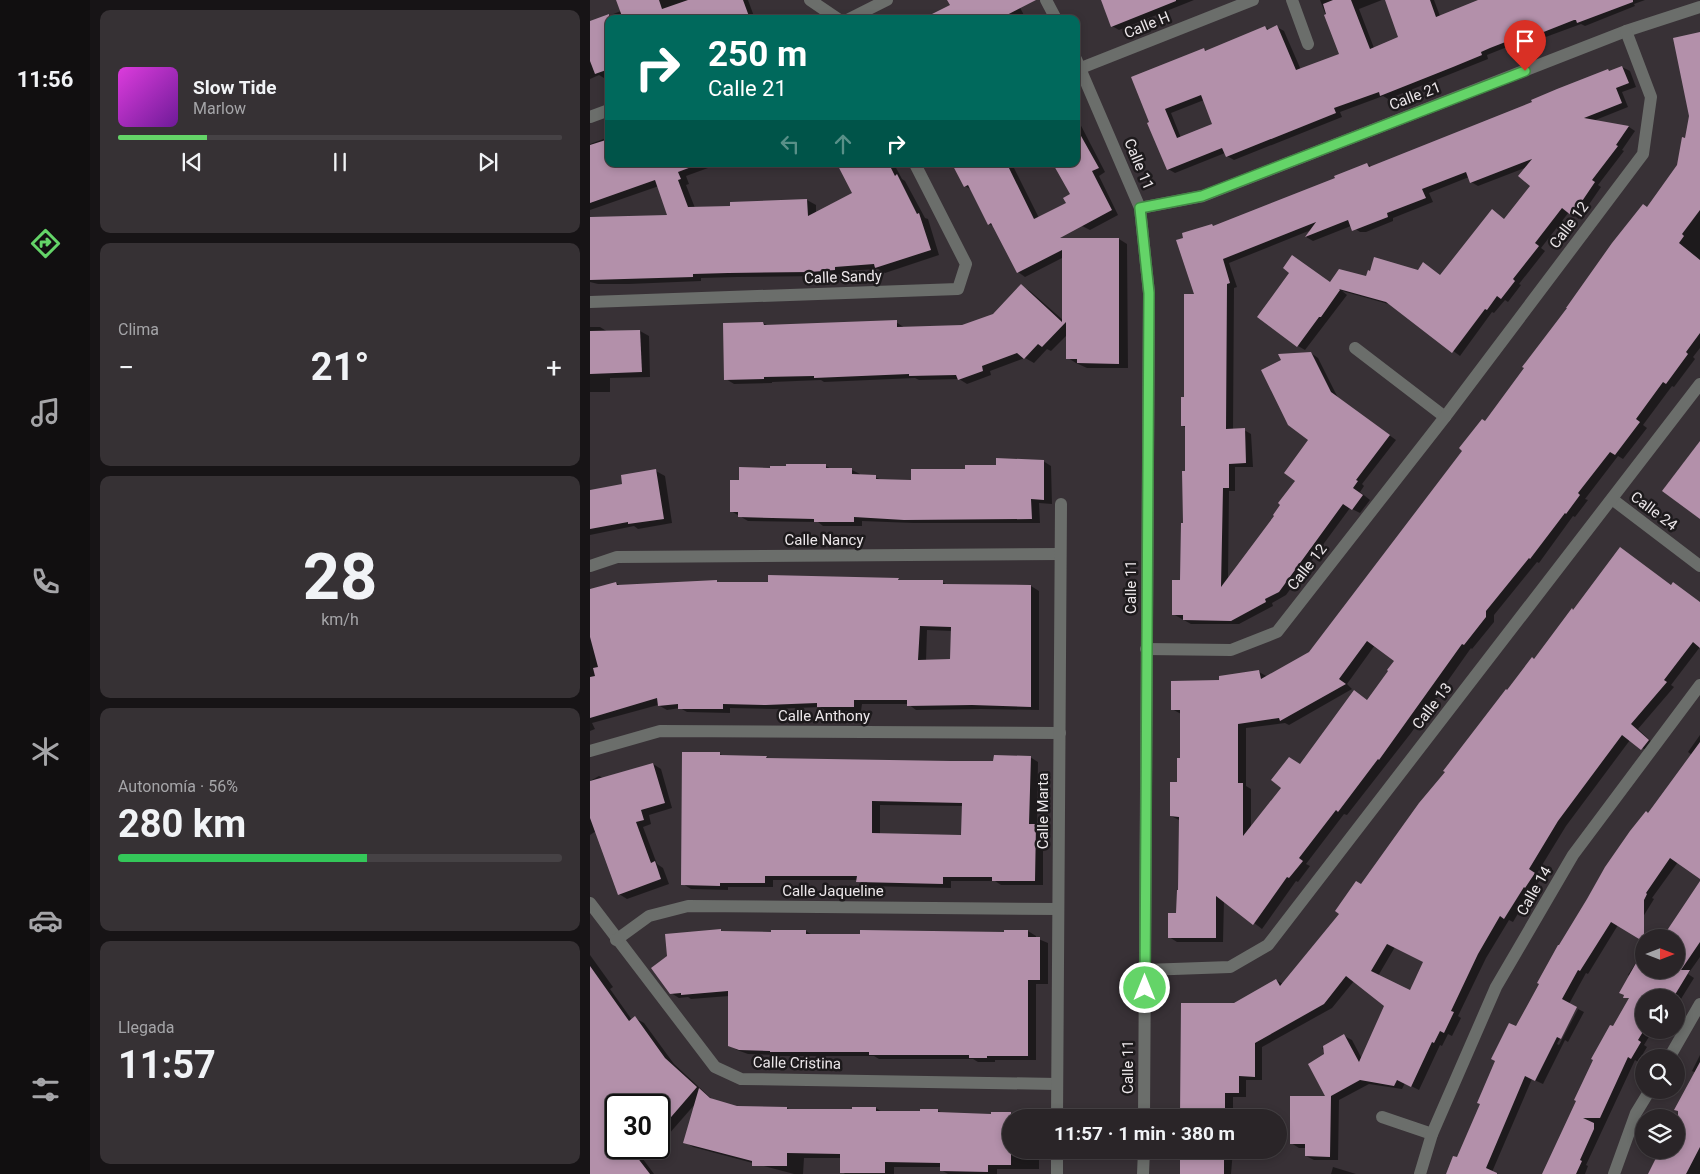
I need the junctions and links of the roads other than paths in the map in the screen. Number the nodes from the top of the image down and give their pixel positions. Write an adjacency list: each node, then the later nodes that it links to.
1 (810, 0): 7 (street)
2 (887, 0): 8 (street)
3 (1046, 0): 9 (street)
4 (1253, 0): 12 (street, Calle H)
5 (1292, 0): 11 (street)
6 (1700, 7): 10 (street, Calle 21)
7 (832, 15)
8 (857, 15)
9 (1054, 15)
10 (1626, 31): 17 (street, Calle 21); 21 (street, Calle 12)
11 (1308, 44)
12 (1080, 63)
13 (1080, 69): 17 (street, Calle 11)
14 (605, 111): 15 (street)
15 (590, 117)
16 (917, 167): 18 (street, Calle Sandy)
17 (1140, 208): 27 (street, Calle 11)
18 (590, 302)
19 (1355, 348): 21 (street)
20 (1700, 384): 22 (street, Calle 13)
21 (1445, 417): 27 (street, Calle 12)
22 (1612, 499): 26 (street, Calle 24); 34 (street, Calle 13)
23 (1061, 504): 24 (street, Calle Marta)
24 (1060, 554): 25 (street, Calle Nancy); 29 (street, Calle Marta)
25 (590, 566)
26 (1700, 566)
27 (1146, 650): 34 (street, Calle 11)
28 (1700, 685): 42 (street, Calle 14)
29 (1060, 733): 30 (street, Calle Anthony); 32 (street, Calle Marta)
30 (590, 751)
31 (590, 903): 33 (street, Calle Cristina)
32 (1058, 909): 33 (street, Calle Jaqueline); 37 (street, Calle Marta)
33 (616, 940): 37 (street, Calle Cristina)
34 (1145, 970): 40 (street, Calle 11)
35 (1700, 1004): 36 (street)
36 (1674, 1049)
37 (1057, 1084): 39 (street, Calle Marta)
38 (1645, 1099): 48 (street)
39 (1057, 1109)
40 (1144, 1109)
41 (1382, 1117): 42 (street)
42 (1432, 1134): 47 (street, Calle 14)
43 (1057, 1159): 45 (street)
44 (1144, 1159): 46 (street)
45 (1057, 1174)
46 (1143, 1174)
47 (1420, 1174)
48 (1614, 1174)

